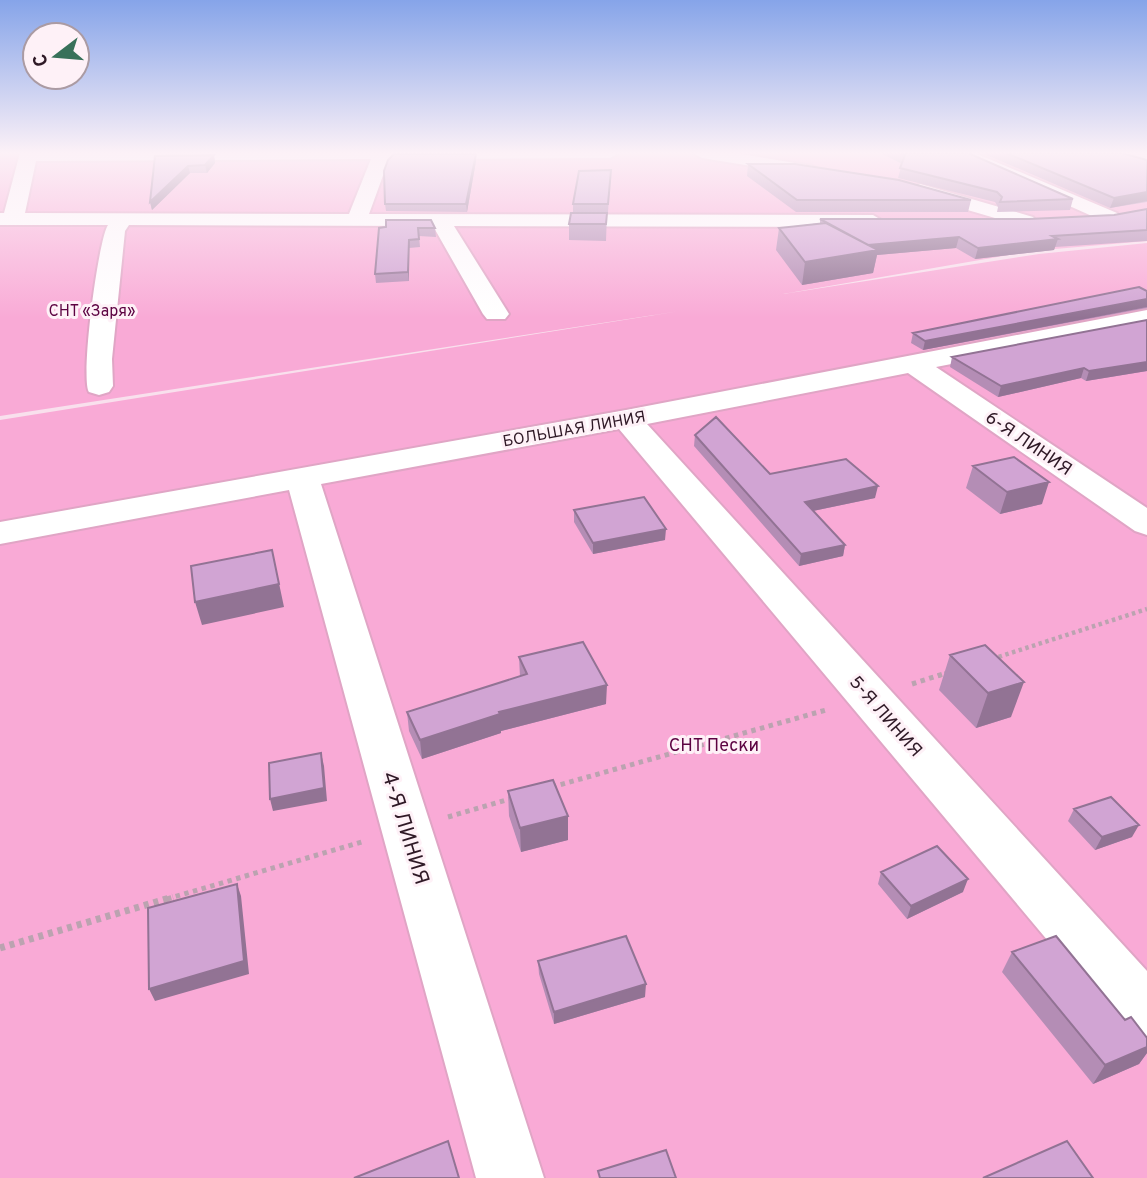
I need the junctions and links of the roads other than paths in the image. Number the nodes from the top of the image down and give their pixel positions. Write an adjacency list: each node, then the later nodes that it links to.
1 (361, 208): 8 (street)
2 (981, 208): 12 (street)
3 (1090, 208): 5 (street)
4 (1135, 213): 5 (street)
5 (1111, 217): 12 (street)
6 (7, 219): 7 (street)
7 (123, 220): 8 (street); 16 (street)
8 (356, 220): 9 (street)
9 (440, 221): 10 (street); 13 (street)
10 (890, 221)
11 (958, 221): 12 (street)
12 (1026, 221)
13 (496, 314)
14 (1145, 319): 15 (street, БОЛЬШАЯ ЛИНИЯ)
15 (912, 363): 17 (street, БОЛЬШАЯ ЛИНИЯ); 19 (street, 6-Я ЛИНИЯ)
16 (99, 386)
17 (626, 419): 18 (street, БОЛЬШАЯ ЛИНИЯ); 21 (street, 5-Я ЛИНИЯ)
18 (302, 478): 20 (street, БОЛЬШАЯ ЛИНИЯ); 22 (street, 4-Я ЛИНИЯ)
19 (1147, 524)
20 (0, 533)
21 (1147, 1014)
22 (510, 1178)

